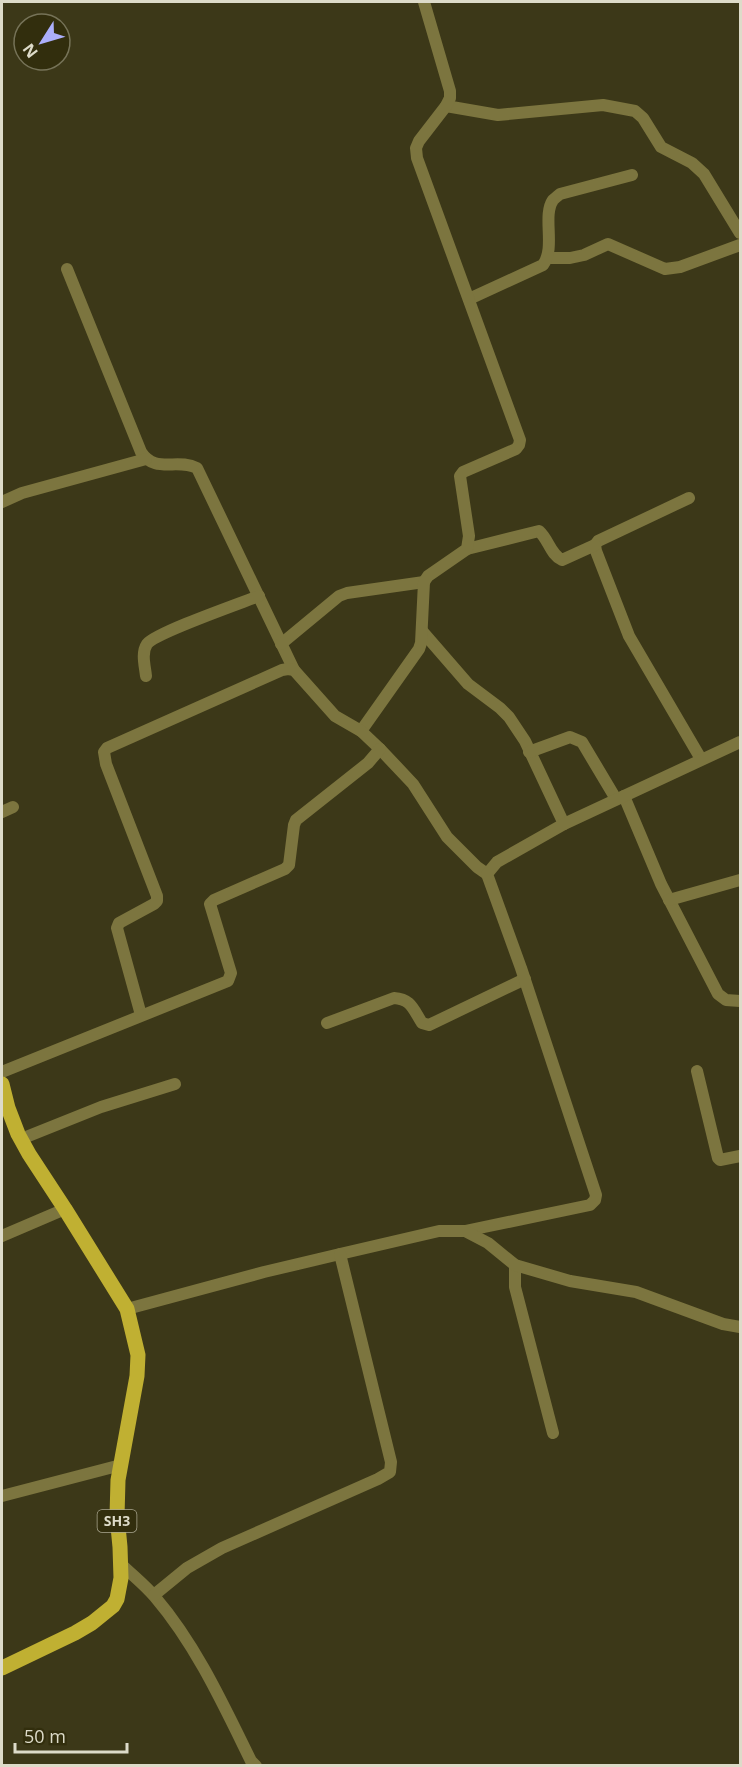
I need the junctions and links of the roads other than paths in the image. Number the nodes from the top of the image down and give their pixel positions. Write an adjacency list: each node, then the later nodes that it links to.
1 (424, 2): 2 (street)
2 (446, 106): 4 (street); 8 (street)
3 (632, 175): 6 (street)
4 (741, 233)
5 (741, 245): 6 (street)
6 (548, 258): 8 (street)
7 (68, 269): 9 (street)
8 (469, 299): 13 (street)
9 (146, 459): 11 (street); 15 (street)
10 (689, 498): 12 (street)
11 (2, 502)
12 (595, 545): 13 (street); 24 (street)
13 (467, 549): 14 (street)
14 (424, 582): 16 (street); 17 (street)
15 (259, 597): 17 (street); 19 (street)
16 (422, 631): 20 (street); 23 (street)
17 (281, 644): 18 (street)
18 (294, 670): 20 (street); 32 (street)
19 (146, 676)
20 (361, 731): 22 (street)
21 (741, 742): 24 (street)
22 (380, 749): 27 (street); 32 (street)
23 (529, 752): 25 (street); 26 (street)
24 (701, 759): 25 (street)
25 (620, 797): 26 (street); 29 (street)
26 (564, 824): 27 (street)
27 (487, 874): 30 (street)
28 (741, 880): 29 (street)
29 (669, 900): 31 (street)
30 (525, 980): 33 (street); 41 (street)
31 (741, 1000)
32 (141, 1015): 35 (street)
33 (327, 1023)
34 (697, 1071): 39 (street)
35 (2, 1072)
36 (2, 1084): 38 (main road, SH3)
37 (175, 1084): 38 (street)
38 (21, 1139): 40 (main road, SH3)
39 (741, 1156)
40 (66, 1209): 42 (street); 45 (main road, SH3)
41 (465, 1231): 43 (street); 44 (street)
42 (2, 1236)
43 (340, 1254): 45 (street); 51 (street)
44 (515, 1265): 46 (street); 47 (street)
45 (127, 1309): 48 (main road, SH3)
46 (741, 1327)
47 (553, 1433)
48 (121, 1466): 49 (street); 50 (main road, SH3)
49 (2, 1496)
50 (121, 1564): 51 (street); 52 (main road, SH3)
51 (154, 1595): 53 (street)
52 (2, 1668)
53 (256, 1766)

